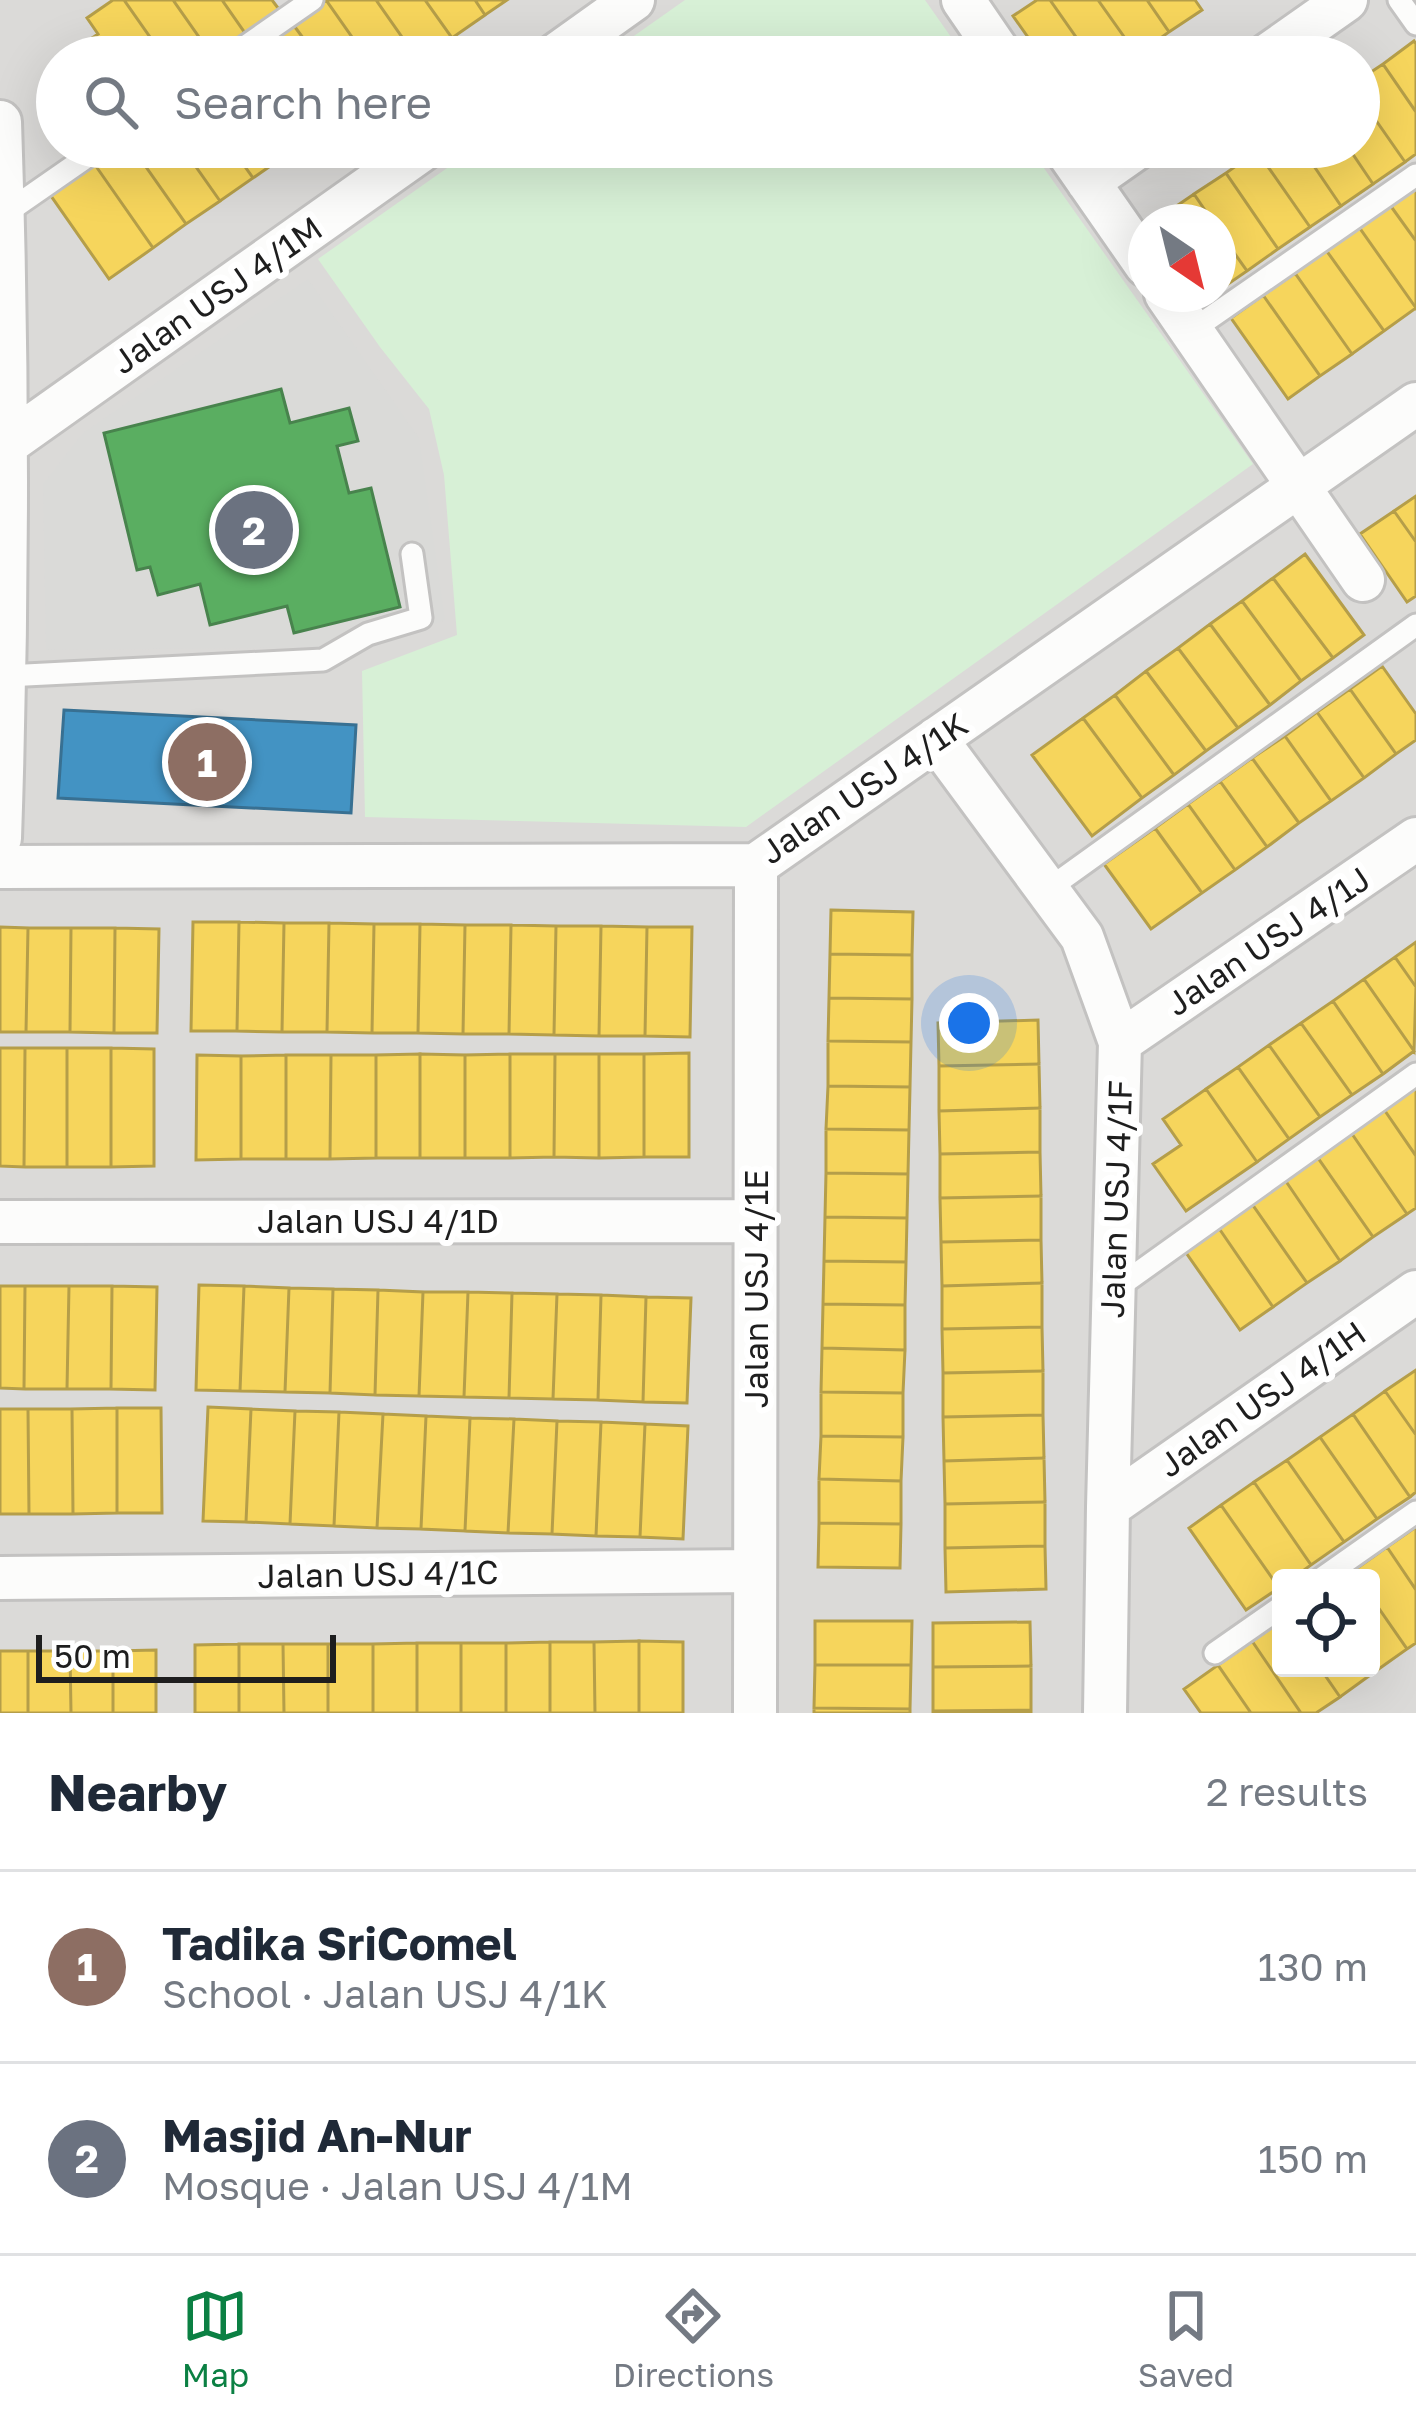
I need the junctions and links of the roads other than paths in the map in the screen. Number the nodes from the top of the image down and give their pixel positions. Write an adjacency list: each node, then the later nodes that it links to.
1 (312, 0): 7 (lane)
2 (963, 0): 9 (street)
3 (1346, 0): 10 (street)
4 (1399, 0): 6 (lane)
5 (608, 12): 8 (street)
6 (1416, 24)
7 (260, 36)
8 (579, 36)
9 (988, 36)
10 (1295, 36)
11 (0, 122): 16 (street)
12 (70, 168): 16 (lane)
13 (391, 168): 20 (street, Jalan USJ 4/1M)
14 (1079, 168): 17 (street)
15 (1416, 175): 19 (lane)
16 (3, 215): 20 (street)
17 (1128, 239)
18 (1178, 312): 19 (street)
19 (1191, 331): 22 (street)
20 (4, 397): 26 (street)
21 (1416, 404): 22 (street, Jalan USJ 4/1K)
22 (1298, 486): 24 (street); 27 (street, Jalan USJ 4/1K)
23 (412, 554): 26 (lane)
24 (1363, 580)
25 (1416, 625): 32 (lane)
26 (6, 676): 28 (street)
27 (936, 739): 30 (street, Jalan USJ 4/1K); 32 (street, Jalan USJ 4/1F)
28 (0, 838)
29 (1416, 839): 33 (street, Jalan USJ 4/1J)
30 (756, 865): 31 (street, Jalan USJ 4/1K); 35 (street, Jalan USJ 4/1E)
31 (0, 867)
32 (1047, 890): 33 (street, Jalan USJ 4/1F)
33 (1120, 1042): 37 (street, Jalan USJ 4/1F)
34 (1416, 1074): 37 (lane)
35 (756, 1220): 36 (street, Jalan USJ 4/1D); 42 (street, Jalan USJ 4/1E)
36 (0, 1222)
37 (1113, 1291): 39 (street, Jalan USJ 4/1F)
38 (1416, 1292): 39 (street, Jalan USJ 4/1H)
39 (1108, 1507): 47 (street, Jalan USJ 4/1F)
40 (1416, 1512): 41 (lane)
41 (1335, 1569)
42 (755, 1571): 43 (street, Jalan USJ 4/1C); 46 (street, Jalan USJ 4/1E)
43 (0, 1578)
44 (1272, 1613): 45 (lane)
45 (1215, 1653)
46 (755, 1713)
47 (1106, 1713)

